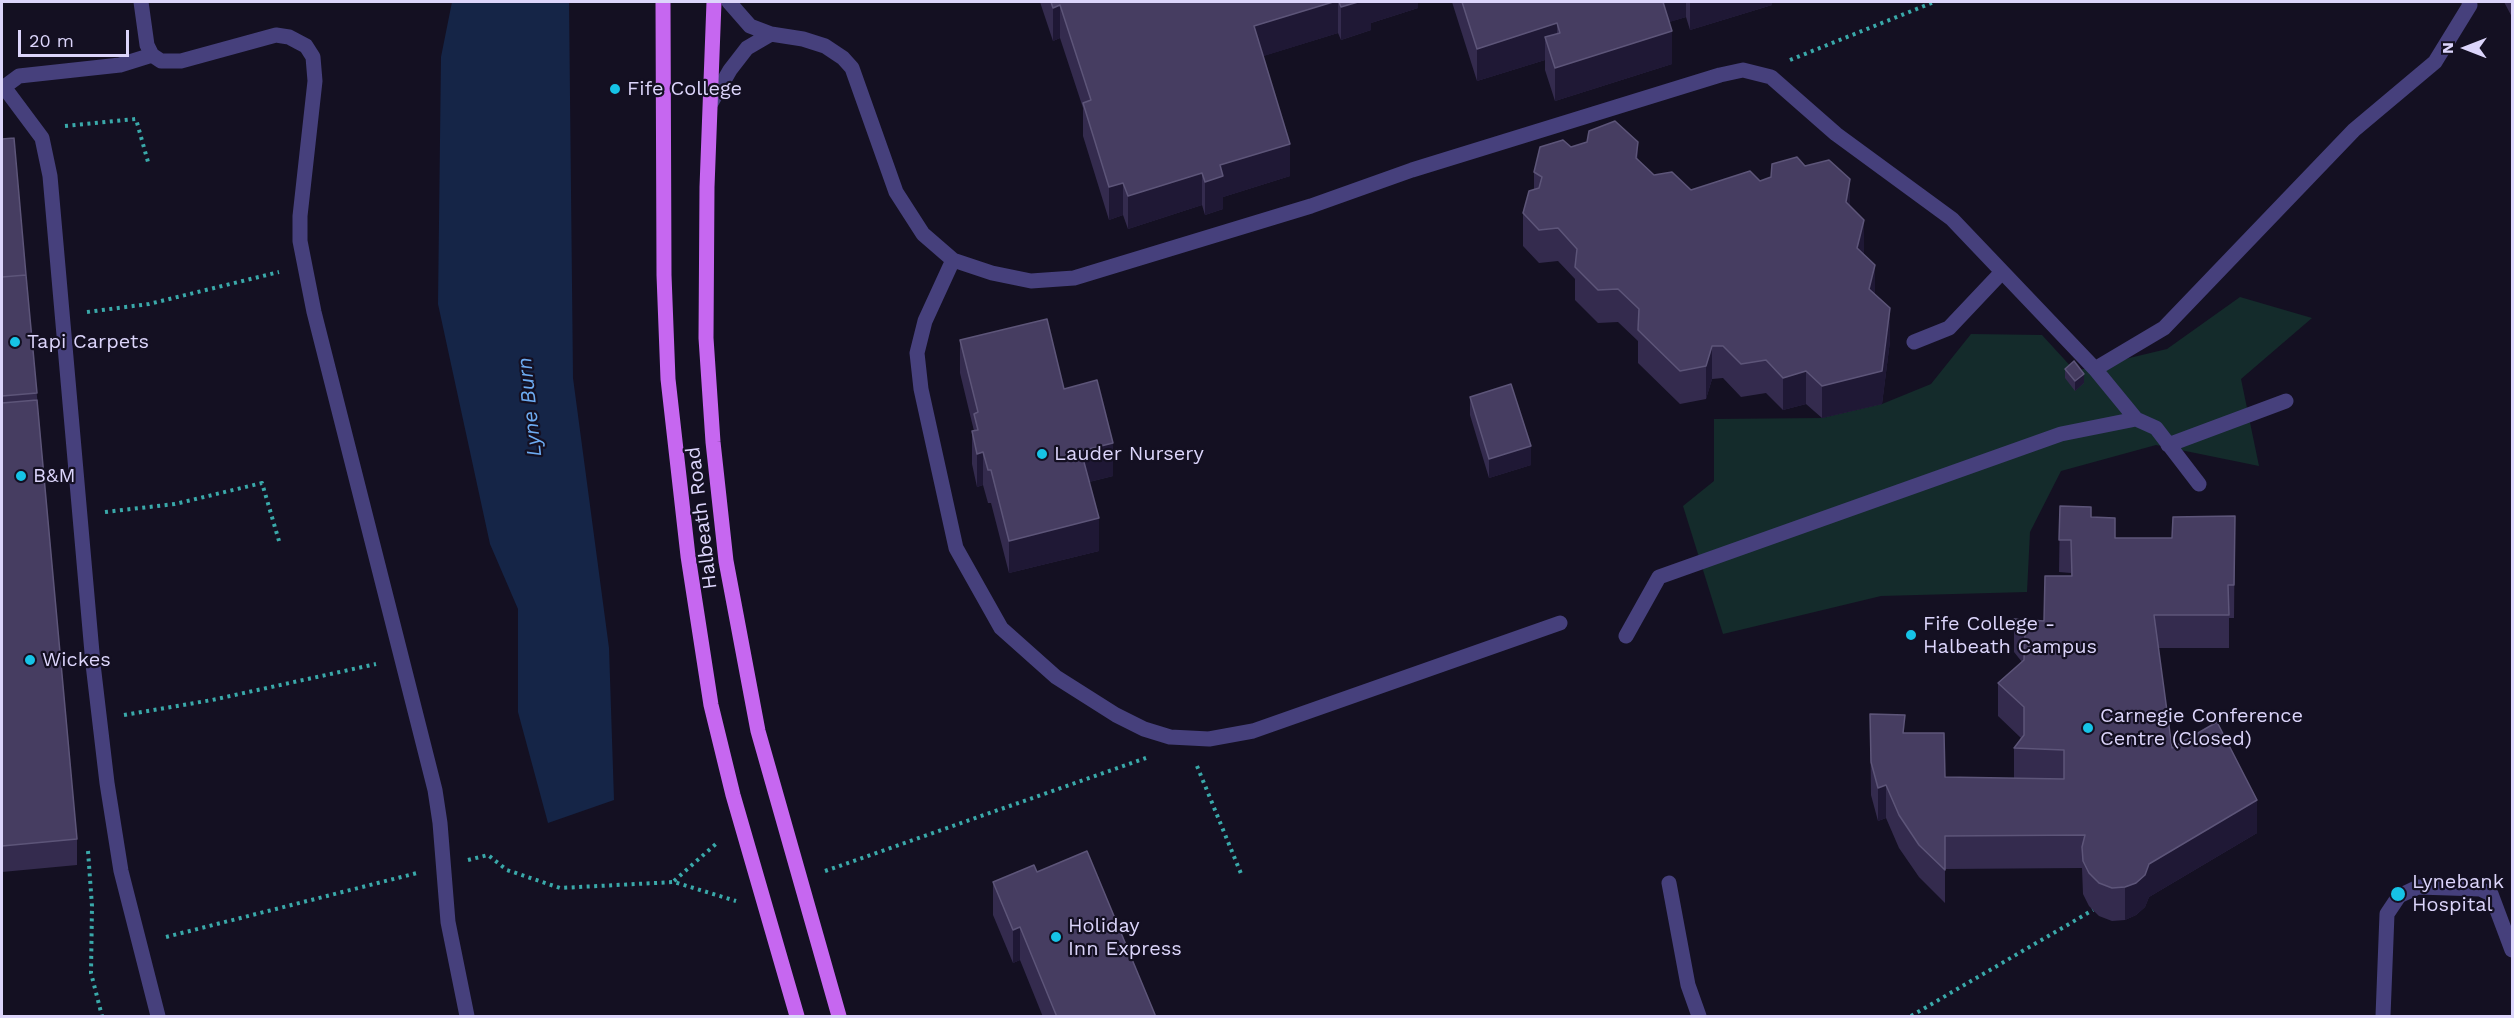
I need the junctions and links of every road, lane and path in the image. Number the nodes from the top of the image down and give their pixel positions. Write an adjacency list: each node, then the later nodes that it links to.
1 (141, 2): 8 (lane)
2 (663, 2): 42 (main road, Halbeath Road)
3 (714, 2): 10 (main road, Halbeath Road)
4 (729, 2): 7 (lane)
5 (1934, 2): 9 (path)
6 (2469, 2): 18 (lane)
7 (771, 34): 10 (lane); 13 (lane)
8 (152, 55): 11 (lane); 14 (lane)
9 (1781, 64)
10 (711, 103): 43 (main road, Halbeath Road)
11 (42, 138): 12 (path); 16 (lane)
12 (148, 162)
13 (953, 260): 15 (lane); 25 (lane)
14 (305, 265): 16 (path); 27 (lane)
15 (2001, 273): 17 (lane); 18 (lane)
16 (62, 315): 23 (lane)
17 (1914, 342)
18 (2095, 369): 20 (lane)
19 (2286, 401): 21 (lane)
20 (2136, 419): 21 (lane); 26 (lane)
21 (2168, 445): 22 (lane)
22 (2199, 484)
23 (80, 514): 24 (path); 28 (lane)
24 (279, 542)
25 (1560, 623)
26 (1626, 636)
27 (403, 657): 28 (path); 41 (lane)
28 (101, 719): 40 (lane)
29 (1154, 755): 32 (path)
30 (1196, 765): 33 (path)
31 (719, 842): 34 (path)
32 (819, 874)
33 (1242, 876)
34 (674, 882)
35 (1669, 883): 44 (lane)
36 (2093, 910): 45 (path)
37 (2512, 950): 46 (lane)
38 (91, 957): 39 (path)
39 (102, 1017)
40 (158, 1017)
41 (467, 1017)
42 (797, 1017)
43 (839, 1017)
44 (1699, 1017)
45 (1911, 1017)
46 (2384, 1017)

